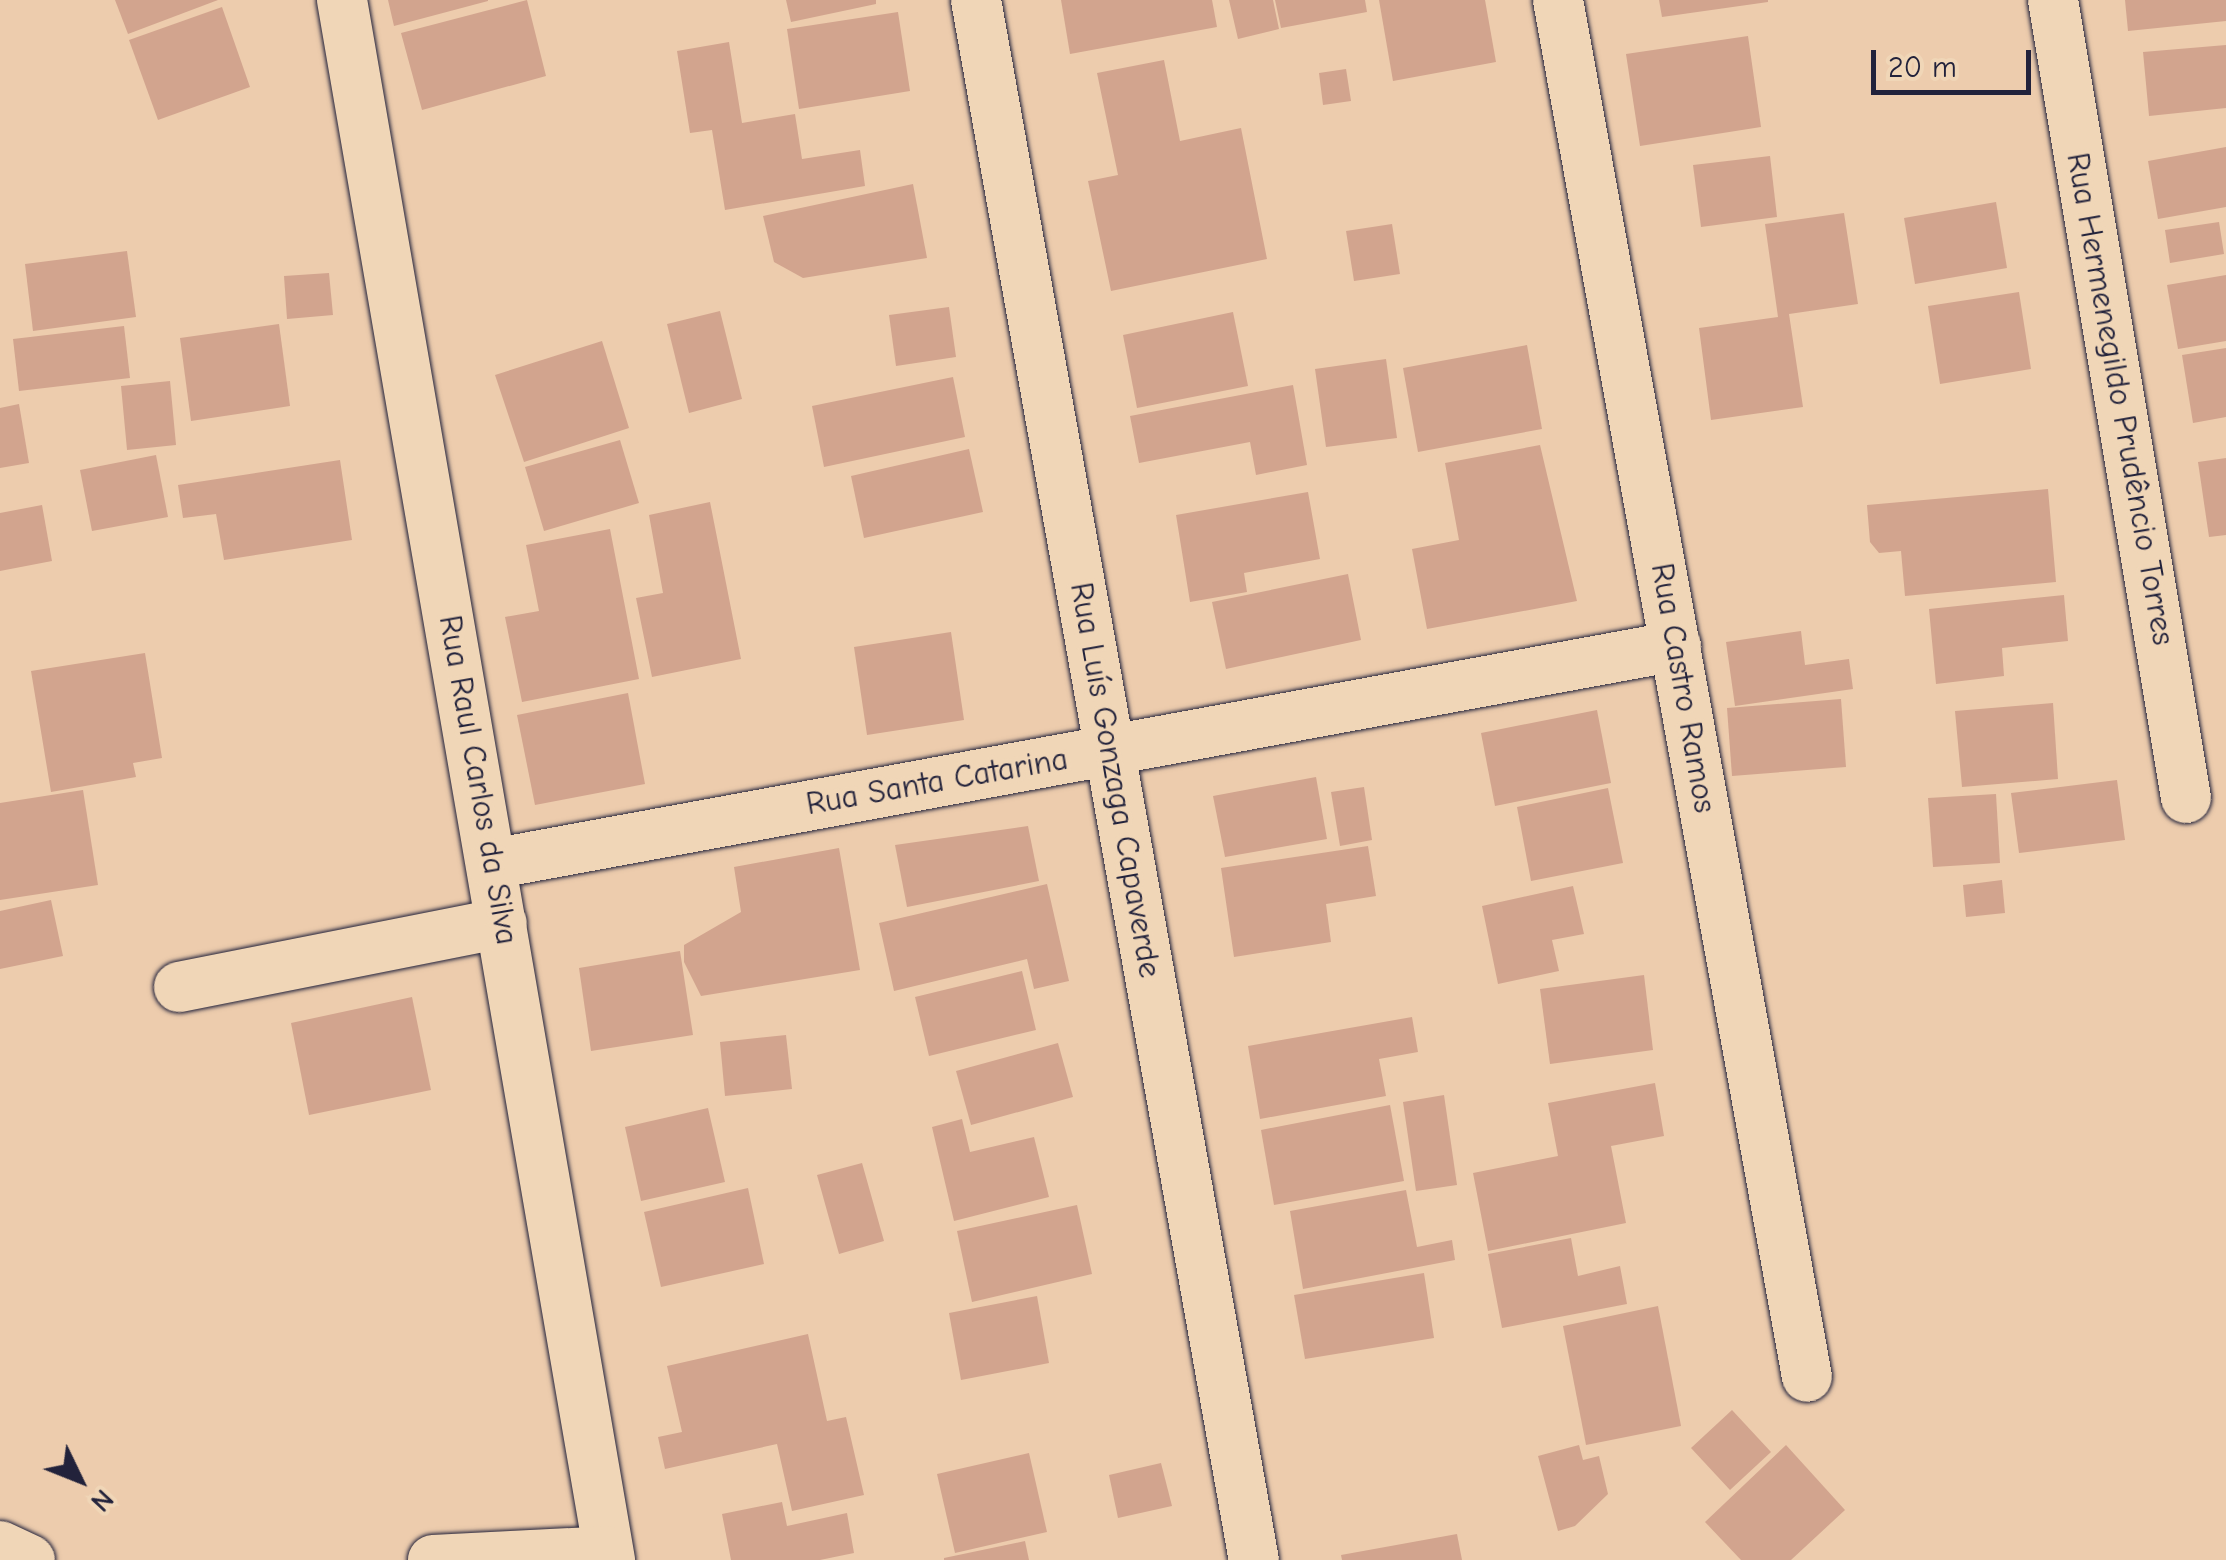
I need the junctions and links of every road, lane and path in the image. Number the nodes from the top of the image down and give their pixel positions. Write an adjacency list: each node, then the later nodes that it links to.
1 (342, 0): 8 (street, Rua Raul Carlos da Silva)
2 (976, 0): 6 (street, Rua Luís Gonzaga Capaverde)
3 (1558, 0): 5 (street, Rua Castro Ramos)
4 (2053, 0): 7 (street, Rua Hermenegildo Prudêncio Torres)
5 (1676, 646): 6 (street, Rua Santa Catarina); 11 (street, Rua Castro Ramos)
6 (1110, 750): 8 (street, Rua Santa Catarina); 16 (street, Rua Luís Gonzaga Capaverde)
7 (2186, 798)
8 (492, 864): 9 (street, Rua Raul Carlos da Silva)
9 (502, 923): 10 (street); 13 (street, Rua Raul Carlos da Silva)
10 (179, 986)
11 (1806, 1377)
12 (0, 1546): 14 (street)
13 (609, 1555): 15 (street)
14 (30, 1560)
15 (433, 1560)
16 (1254, 1560)

